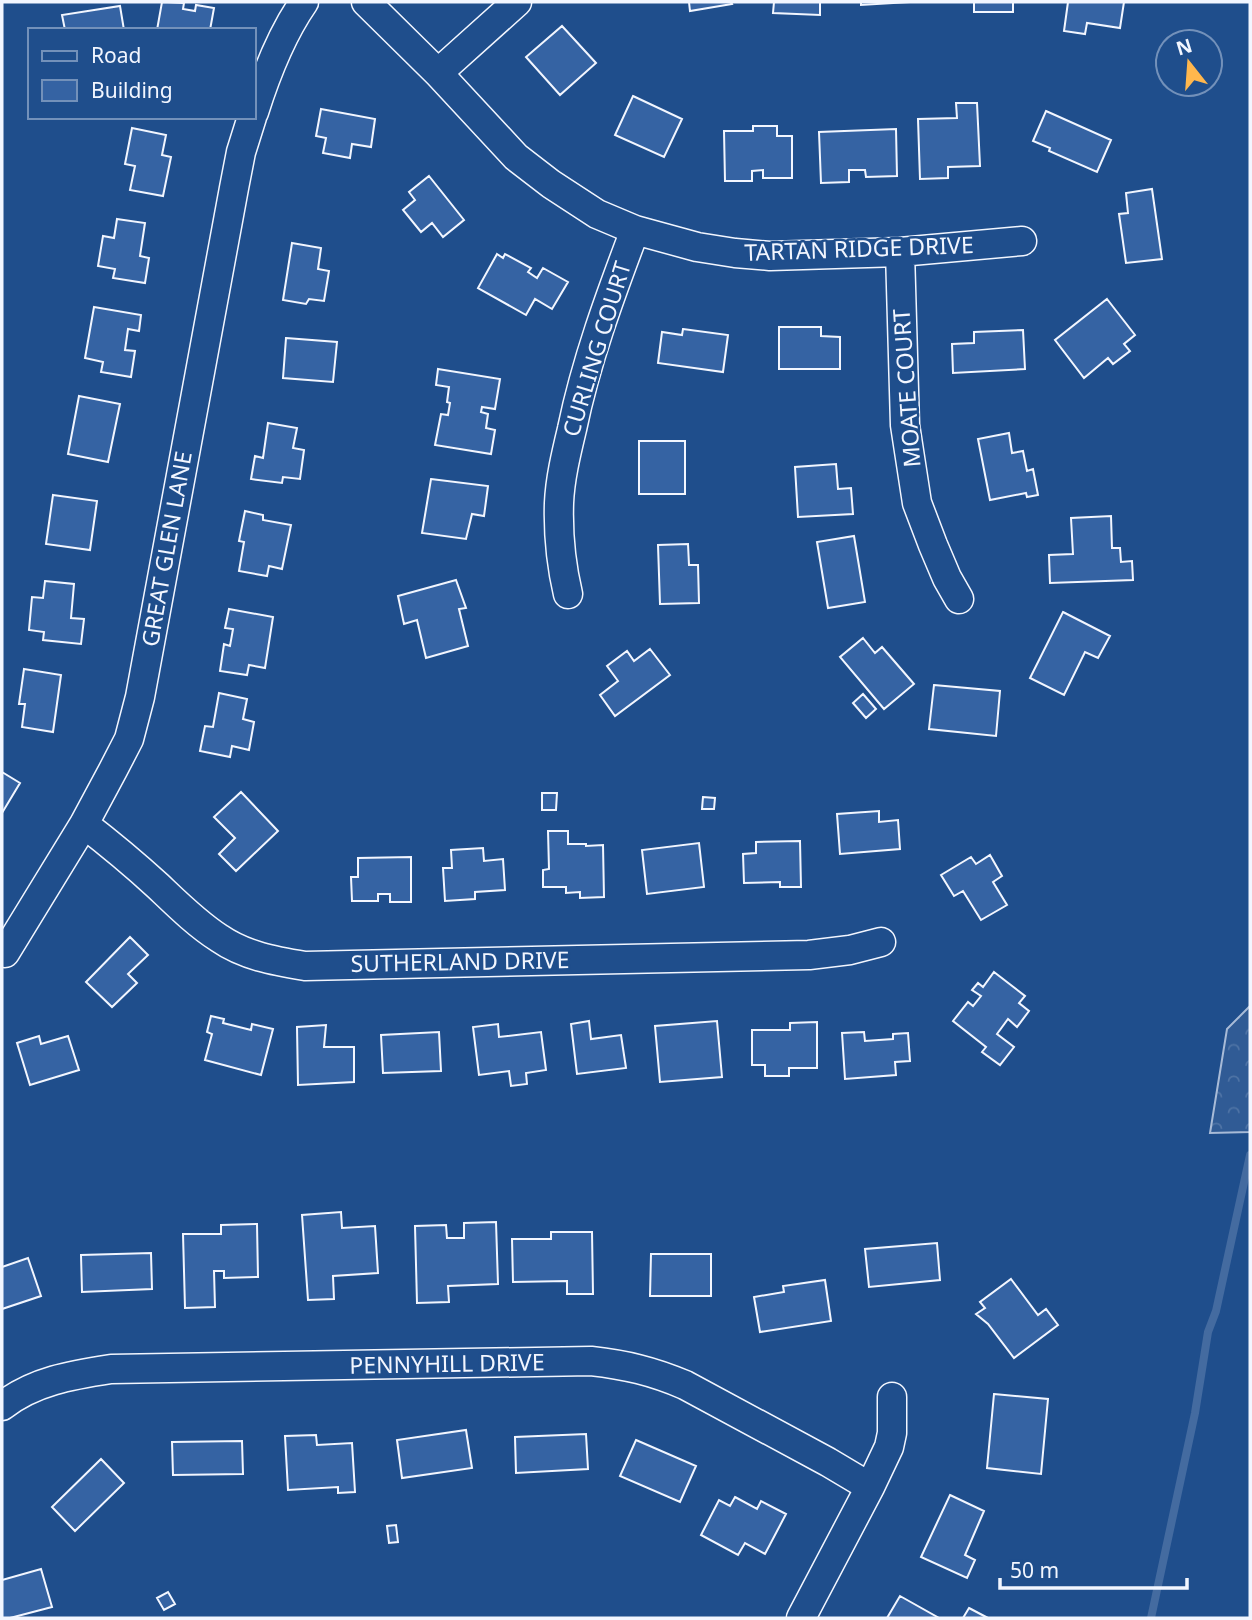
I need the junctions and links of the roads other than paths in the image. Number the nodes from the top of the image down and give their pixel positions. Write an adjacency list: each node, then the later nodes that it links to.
1 (304, 2): 5 (street)
2 (366, 2): 4 (street, TARTAN RIDGE DRIVE)
3 (517, 2): 4 (street)
4 (438, 73): 7 (street, TARTAN RIDGE DRIVE)
5 (256, 105)
6 (251, 119): 12 (street, GREAT GLEN LANE)
7 (635, 230): 9 (street, TARTAN RIDGE DRIVE); 10 (street, CURLING COURT)
8 (1022, 241): 9 (street, TARTAN RIDGE DRIVE)
9 (900, 252): 11 (street, MOATE COURT)
10 (568, 594)
11 (959, 599)
12 (84, 824): 13 (street, SUTHERLAND DRIVE); 14 (street, GREAT GLEN LANE)
13 (881, 943)
14 (5, 953)
15 (892, 1397): 17 (street)
16 (2, 1406): 17 (street, PENNYHILL DRIVE)
17 (870, 1487): 18 (street)
18 (801, 1618)

